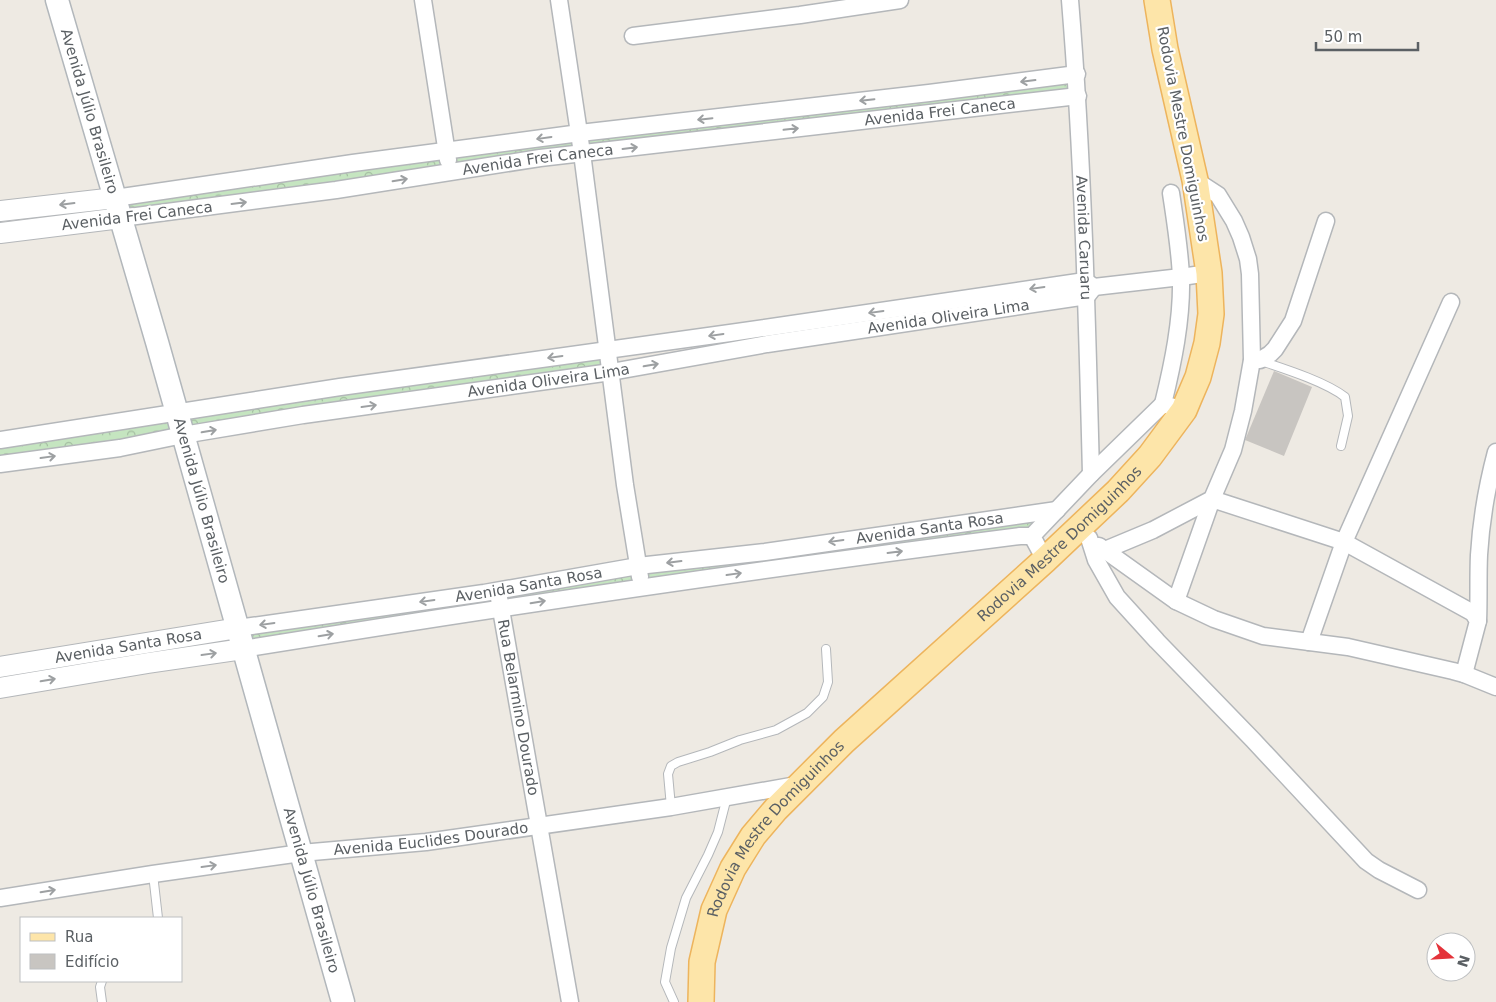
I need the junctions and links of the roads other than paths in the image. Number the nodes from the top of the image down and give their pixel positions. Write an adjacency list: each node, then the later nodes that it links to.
1 (57, 0): 19 (main road, Avenida Júlio Brasileiro)
2 (423, 0): 14 (street)
3 (559, 0): 13 (street)
4 (900, 0): 7 (street)
5 (1070, 0): 9 (street, Avenida Caruaru)
6 (1157, 0): 17 (main road, Rodovia Mestre Domiguinhos)
7 (799, 7): 8 (street)
8 (633, 36)
9 (1077, 74): 10 (street, Avenida Frei Caneca, one-way to 10); 11 (street, Avenida Caruaru)
10 (928, 94): 12 (street); 13 (street, Avenida Frei Caneca, one-way to 13)
11 (1078, 96): 12 (street, Avenida Frei Caneca); 25 (street, Avenida Caruaru)
12 (931, 114): 15 (street, Avenida Frei Caneca, one-way to 12)
13 (580, 133): 14 (street, Avenida Frei Caneca, one-way to 14); 15 (street)
14 (446, 151): 16 (street); 19 (street, Avenida Frei Caneca)
15 (582, 153): 16 (street, Avenida Frei Caneca); 28 (street)
16 (449, 172): 19 (street, Avenida Frei Caneca, one-way to 16)
17 (1195, 180): 23 (main road, Rodovia Mestre Domiguinhos); 29 (street)
18 (1171, 193): 24 (street)
19 (118, 208): 20 (street, Avenida Frei Caneca, one-way to 20); 22 (street, Avenida Frei Caneca); 32 (main road, Avenida Júlio Brasileiro)
20 (0, 212)
21 (1326, 221): 29 (street)
22 (0, 233)
23 (1209, 273): 24 (street, Avenida Oliveira Lima); 31 (main road, Rodovia Mestre Domiguinhos)
24 (1181, 278): 25 (street, Avenida Oliveira Lima); 31 (street)
25 (1089, 288): 27 (street, Avenida Oliveira Lima); 38 (street, Avenida Caruaru)
26 (1451, 302): 43 (street)
27 (951, 309): 28 (street, Avenida Oliveira Lima, one-way to 28); 30 (street, Avenida Oliveira Lima, one-way to 27)
28 (608, 350): 30 (street); 32 (street, Avenida Oliveira Lima, one-way to 32)
29 (1256, 360): 35 (lane); 39 (street)
30 (611, 372): 33 (street, Avenida Oliveira Lima, one-way to 30); 46 (street)
31 (1174, 407): 38 (street); 41 (main road, Rodovia Mestre Domiguinhos)
32 (177, 414): 33 (main road, Avenida Júlio Brasileiro); 34 (street, Avenida Oliveira Lima)
33 (183, 435): 37 (street, Avenida Oliveira Lima, one-way to 33); 52 (main road, Avenida Júlio Brasileiro)
34 (0, 440)
35 (1340, 446)
36 (1496, 452): 51 (street)
37 (0, 464)
38 (1091, 474): 40 (street)
39 (1212, 499): 43 (street); 44 (street); 49 (street)
40 (1057, 510): 42 (street); 46 (street, Avenida Santa Rosa, one-way to 46)
41 (1084, 533): 44 (street); 45 (main road, Rodovia Mestre Domiguinhos); 65 (street)
42 (1032, 536): 45 (street); 47 (street, Avenida Santa Rosa, one-way to 42)
43 (1344, 542): 51 (street); 53 (street)
44 (1105, 550): 49 (street)
45 (1045, 560): 59 (main road, Rodovia Mestre Domiguinhos)
46 (638, 566): 47 (street); 48 (street, Avenida Santa Rosa)
47 (641, 587): 50 (street, Avenida Santa Rosa, one-way to 47)
48 (498, 590): 50 (street, Rua Belarmino Dourado); 52 (street, Avenida Santa Rosa, one-way to 52)
49 (1176, 601): 53 (street)
50 (501, 608): 52 (street, Avenida Santa Rosa, one-way to 50); 62 (street, Rua Belarmino Dourado)
51 (1478, 621): 56 (street)
52 (240, 639): 55 (street, Avenida Santa Rosa); 58 (street, Avenida Santa Rosa, one-way to 52); 63 (main road, Avenida Júlio Brasileiro)
53 (1309, 642): 56 (street)
54 (826, 649): 61 (lane)
55 (0, 667)
56 (1464, 674): 57 (street)
57 (1496, 687)
58 (0, 688)
59 (802, 784): 60 (street, Avenida Euclides Dourado); 73 (main road, Rodovia Mestre Domiguinhos)
60 (727, 797): 61 (street, Avenida Euclides Dourado); 72 (lane)
61 (671, 806): 62 (street, Avenida Euclides Dourado)
62 (539, 825): 63 (street, Avenida Euclides Dourado); 71 (street, Rua Belarmino Dourado)
63 (301, 853): 64 (street, Avenida Euclides Dourado, one-way to 63); 70 (main road, Avenida Júlio Brasileiro)
64 (152, 874): 66 (street, Avenida Euclides Dourado, one-way to 64); 67 (lane)
65 (1418, 890)
66 (0, 898)
67 (158, 917)
68 (102, 982): 69 (lane)
69 (102, 1002)
70 (343, 1002)
71 (570, 1002)
72 (674, 1002)
73 (701, 1002)

